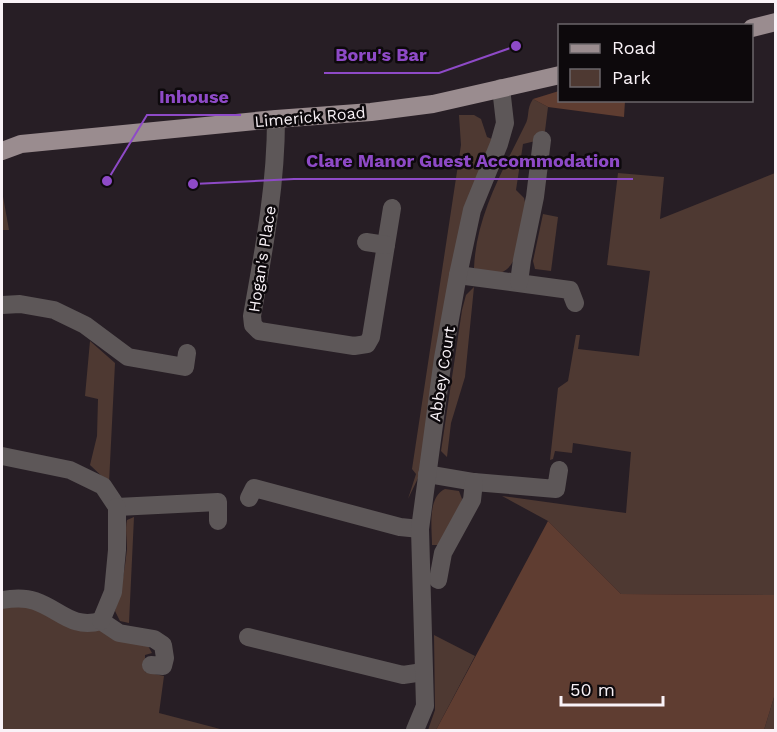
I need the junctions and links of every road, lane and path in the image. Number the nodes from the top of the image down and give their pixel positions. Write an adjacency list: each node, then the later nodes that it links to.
1 (776, 22): 2 (main road)
2 (753, 28)
3 (558, 75): 4 (main road, Limerick Road)
4 (501, 88): 5 (main road, Limerick Road); 13 (street, Abbey Court)
5 (276, 119): 8 (main road, Limerick Road); 12 (street, Hogan's Place)
6 (2, 139): 8 (main road, Limerick Road)
7 (543, 140): 14 (street)
8 (21, 144): 9 (main road, Limerick Road)
9 (2, 151)
10 (392, 208): 12 (street, Hogan's Place)
11 (366, 242): 12 (street)
12 (386, 245)
13 (458, 275): 14 (street); 20 (street, Abbey Court)
14 (519, 282): 15 (street)
15 (575, 303)
16 (2, 305): 17 (street)
17 (188, 353)
18 (2, 456): 23 (street)
19 (559, 470): 21 (street)
20 (427, 474): 21 (street); 25 (street, Abbey Court)
21 (474, 482): 26 (street)
22 (249, 498): 25 (street)
23 (117, 507): 24 (street); 28 (street)
24 (218, 521)
25 (420, 529): 31 (street, Abbey Court)
26 (438, 580)
27 (2, 600): 28 (street)
28 (101, 621): 30 (street)
29 (248, 637): 31 (street)
30 (151, 665)
31 (423, 672): 32 (street, Abbey Court)
32 (415, 730)

